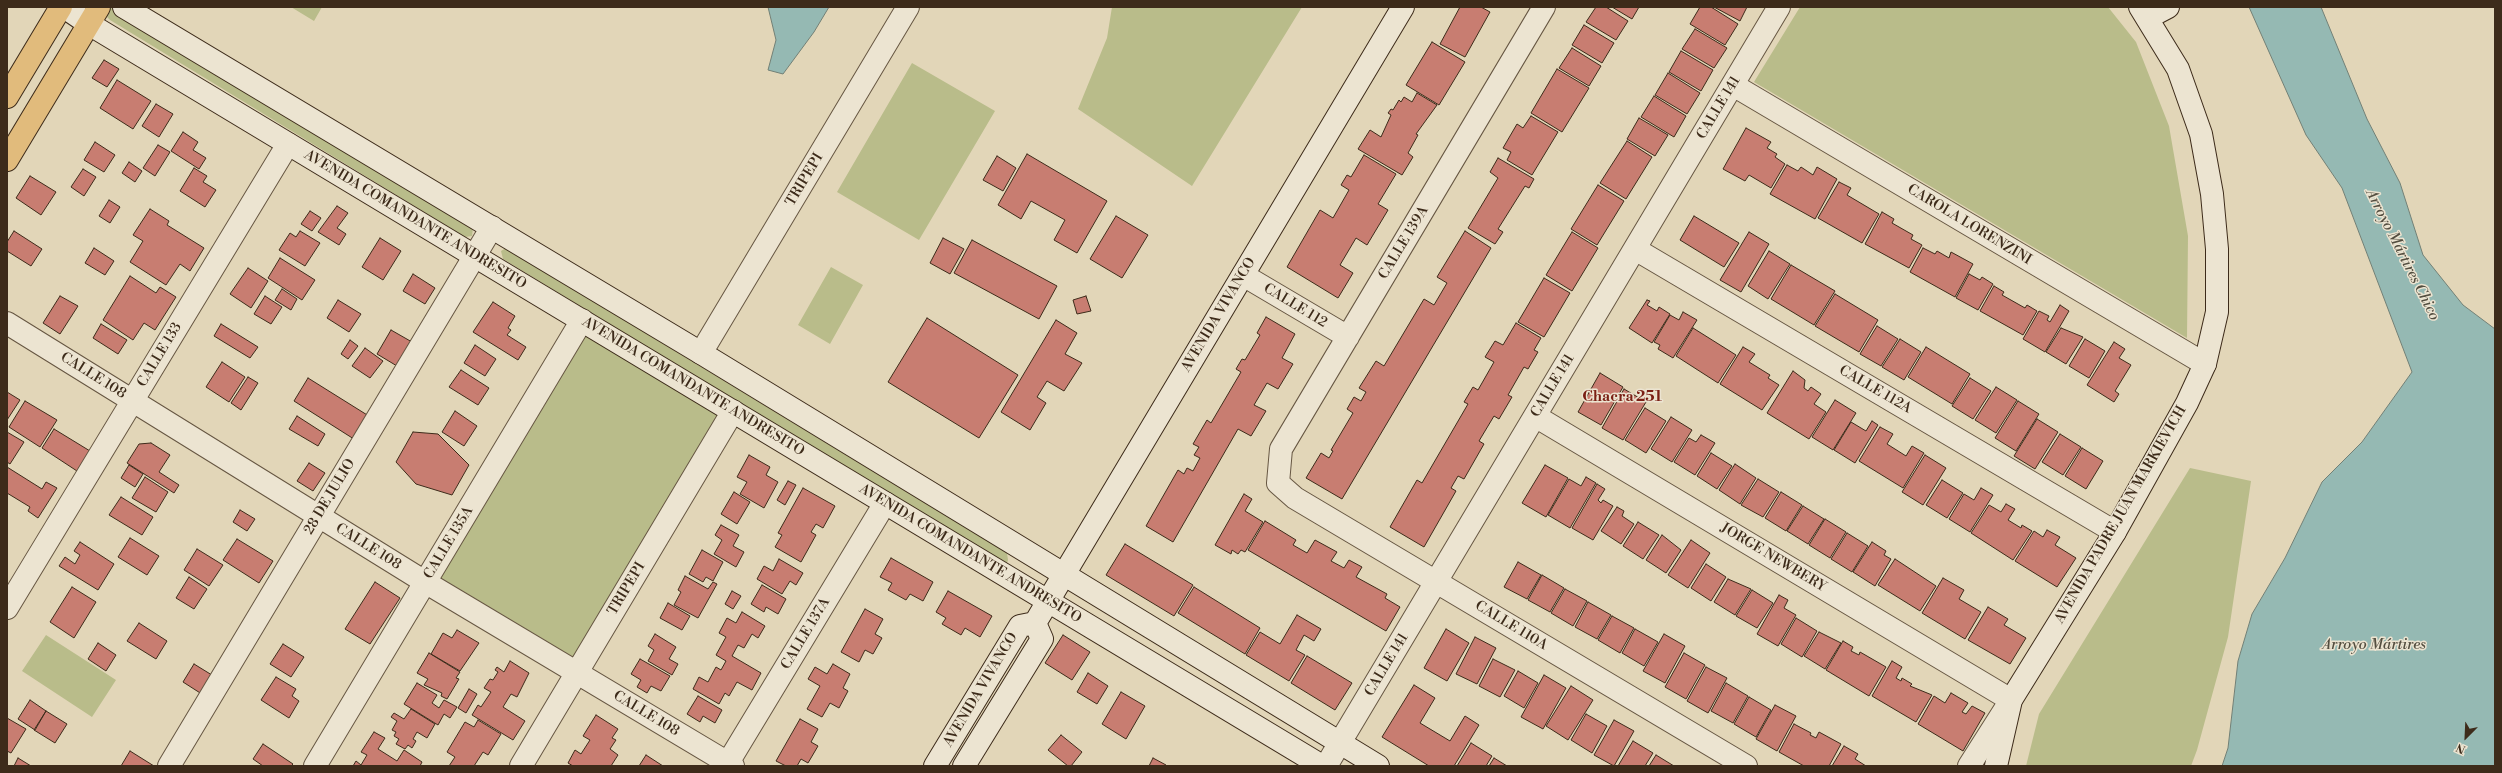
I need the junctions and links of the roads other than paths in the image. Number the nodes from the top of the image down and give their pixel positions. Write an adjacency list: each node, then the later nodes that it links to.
1 (63, 7): 9 (street, AVENIDA COMANDANTE ANDRESITO); 11 (main road)
2 (124, 7): 14 (street)
3 (908, 7): 21 (street, TRIPEPI)
4 (1403, 7): 17 (street, AVENIDA VIVANCO)
5 (1544, 7): 20 (street, CALLE 139A)
6 (1779, 7): 10 (street, CALLE 141)
7 (2168, 7): 8 (street)
8 (2143, 12): 22 (street, AVENIDA PADRE JUAN MARKIEVICH)
9 (94, 16): 12 (street, AVENIDA COMANDANTE ANDRESITO); 13 (main road)
10 (1733, 85): 15 (street, CALLE 141); 22 (street, CAROLA LORENZINI)
11 (7, 97)
12 (288, 144): 16 (street, AVENIDA COMANDANTE ANDRESITO); 23 (street, CALLE 133)
13 (7, 160)
14 (492, 227): 16 (street, 28 DE JULIO); 21 (street)
15 (1635, 249): 25 (street, CALLE 141); 29 (street, CALLE 112A)
16 (475, 257): 18 (street, AVENIDA COMANDANTE ANDRESITO); 28 (street, 28 DE JULIO)
17 (1243, 275): 20 (street, CALLE 112); 30 (street, AVENIDA VIVANCO)
18 (582, 320): 24 (street, AVENIDA COMANDANTE ANDRESITO); 31 (street, CALLE 135A)
19 (7, 323): 23 (street, CALLE 108)
20 (1348, 337): 26 (street, CALLE 139A)
21 (701, 354): 30 (street)
22 (2205, 364): 29 (street, AVENIDA PADRE JUAN MARKIEVICH)
23 (132, 400): 28 (street, CALLE 108); 34 (street, CALLE 133)
24 (733, 411): 27 (street, AVENIDA COMANDANTE ANDRESITO); 36 (street, TRIPEPI)
25 (1535, 416): 32 (street, CALLE 141); 37 (street, JORGE NEWBERY)
26 (1278, 483): 32 (street, CALLE 110A)
27 (885, 503): 33 (street, AVENIDA COMANDANTE ANDRESITO); 39 (street, CALLE 137A)
28 (319, 516): 31 (street, CALLE 108); 40 (street, 28 DE JULIO)
29 (2115, 532): 37 (street, AVENIDA PADRE JUAN MARKIEVICH)
30 (1064, 575): 33 (street, AVENIDA VIVANCO); 38 (street)
31 (425, 582): 36 (street, CALLE 108); 41 (street, CALLE 135A)
32 (1436, 582): 38 (street, CALLE 141); 48 (street, CALLE 110A)
33 (1048, 601): 35 (street, AVENIDA VIVANCO); 45 (street, AVENIDA COMANDANTE ANDRESITO)
34 (7, 608)
35 (1035, 623): 43 (street, AVENIDA VIVANCO); 44 (street, AVENIDA VIVANCO)
36 (577, 673): 39 (street, CALLE 108); 42 (street, TRIPEPI)
37 (2011, 700): 49 (street); 50 (street, AVENIDA PADRE JUAN MARKIEVICH)
38 (1340, 743): 46 (street, CALLE 141); 47 (street)
39 (729, 765)
40 (168, 766)
41 (315, 766)
42 (521, 766)
43 (935, 766)
44 (964, 766)
45 (1322, 766)
46 (1326, 766)
47 (1378, 766)
48 (1746, 766)
49 (1969, 766)
50 (1996, 766)

